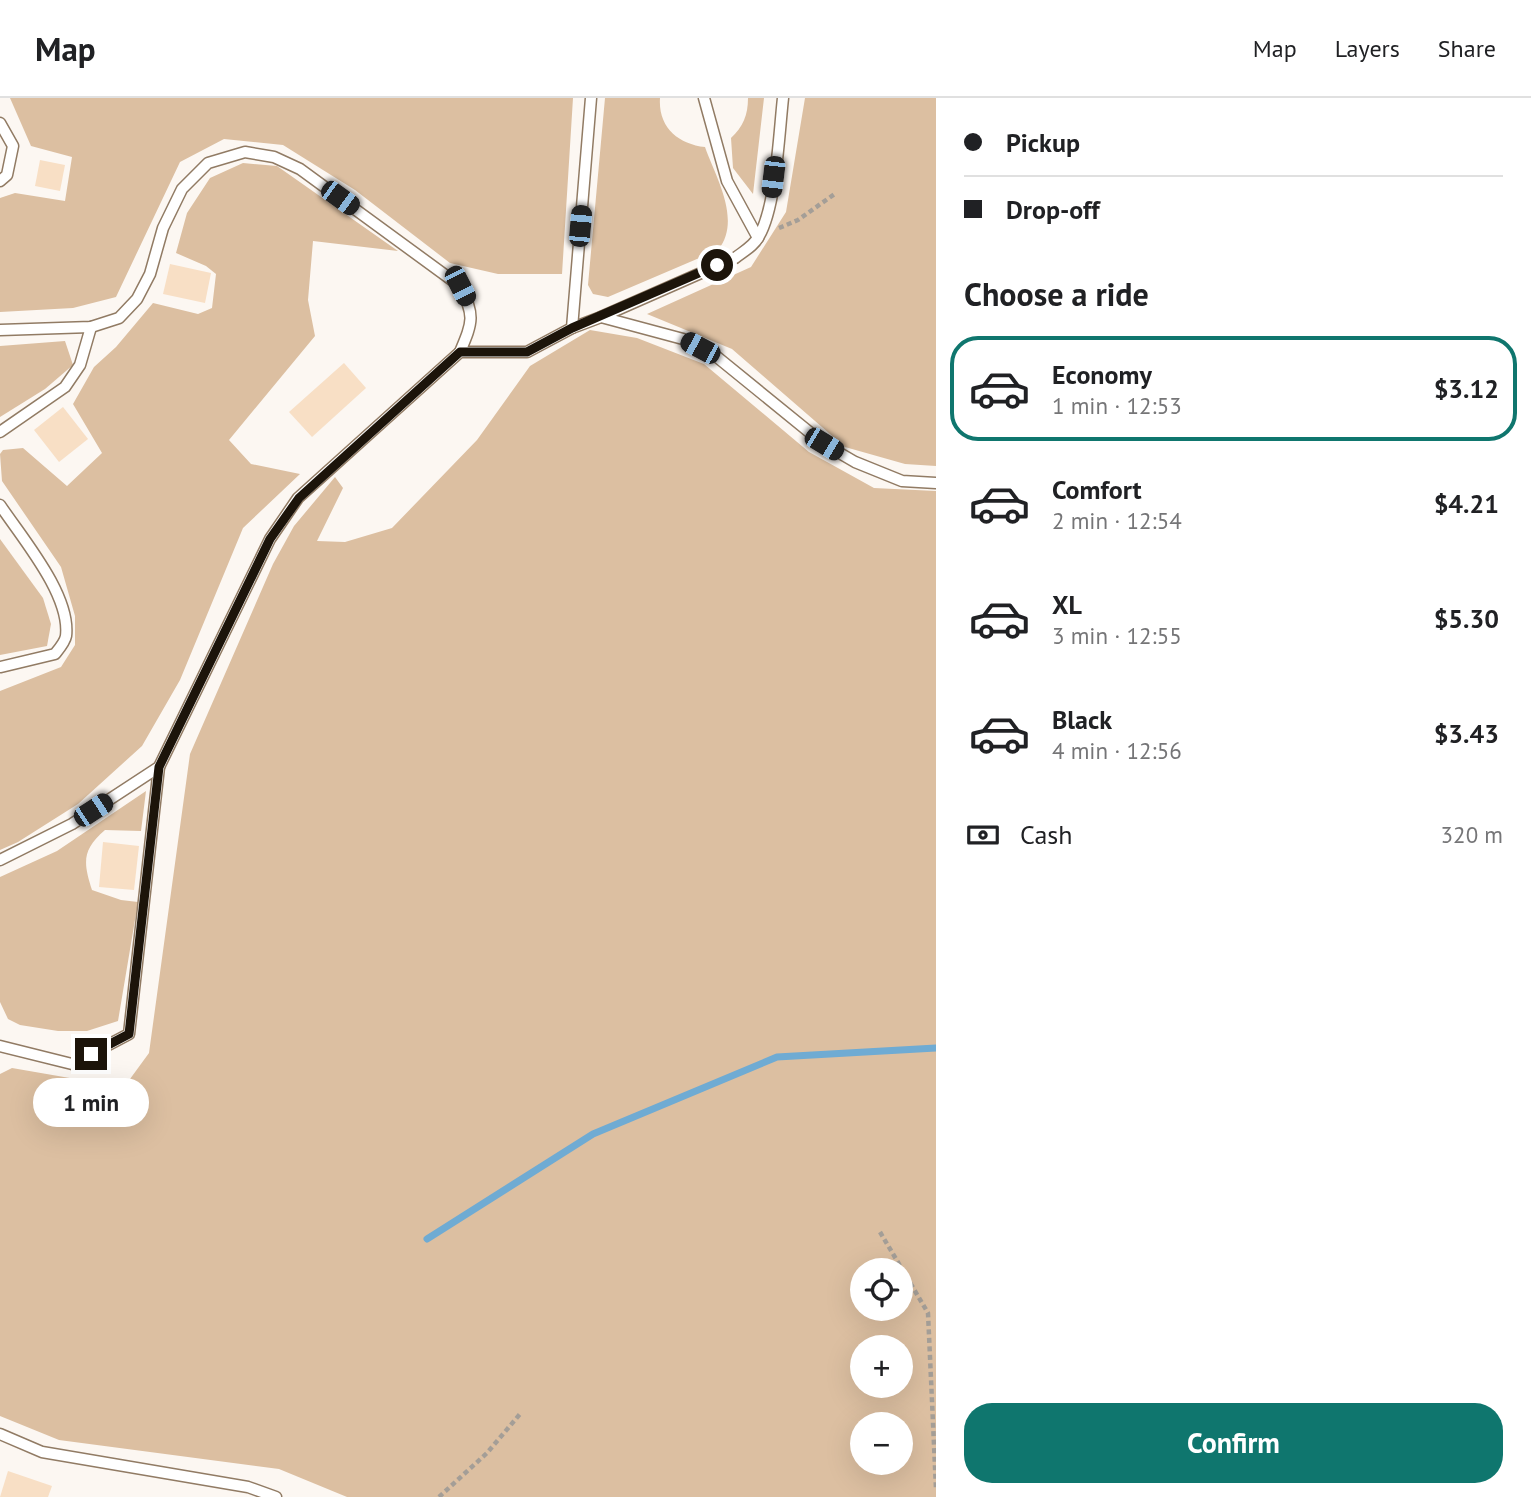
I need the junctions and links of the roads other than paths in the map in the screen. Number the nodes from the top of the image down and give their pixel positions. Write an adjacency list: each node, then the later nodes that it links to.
1 (591, 98): 9 (lane)
2 (704, 98): 6 (lane)
3 (783, 98): 6 (lane)
4 (0, 123): 5 (lane)
5 (0, 181)
6 (759, 237): 7 (lane)
7 (601, 317): 9 (lane); 13 (lane)
8 (91, 327): 10 (lane); 11 (lane); 12 (lane)
9 (572, 328): 11 (lane)
10 (0, 330)
11 (460, 352): 16 (lane)
12 (0, 432)
13 (936, 482)
14 (0, 505): 15 (lane)
15 (1, 667)
16 (159, 767): 17 (lane); 18 (lane)
17 (0, 860)
18 (0, 1046)
19 (0, 1434): 20 (lane)
20 (276, 1497)

